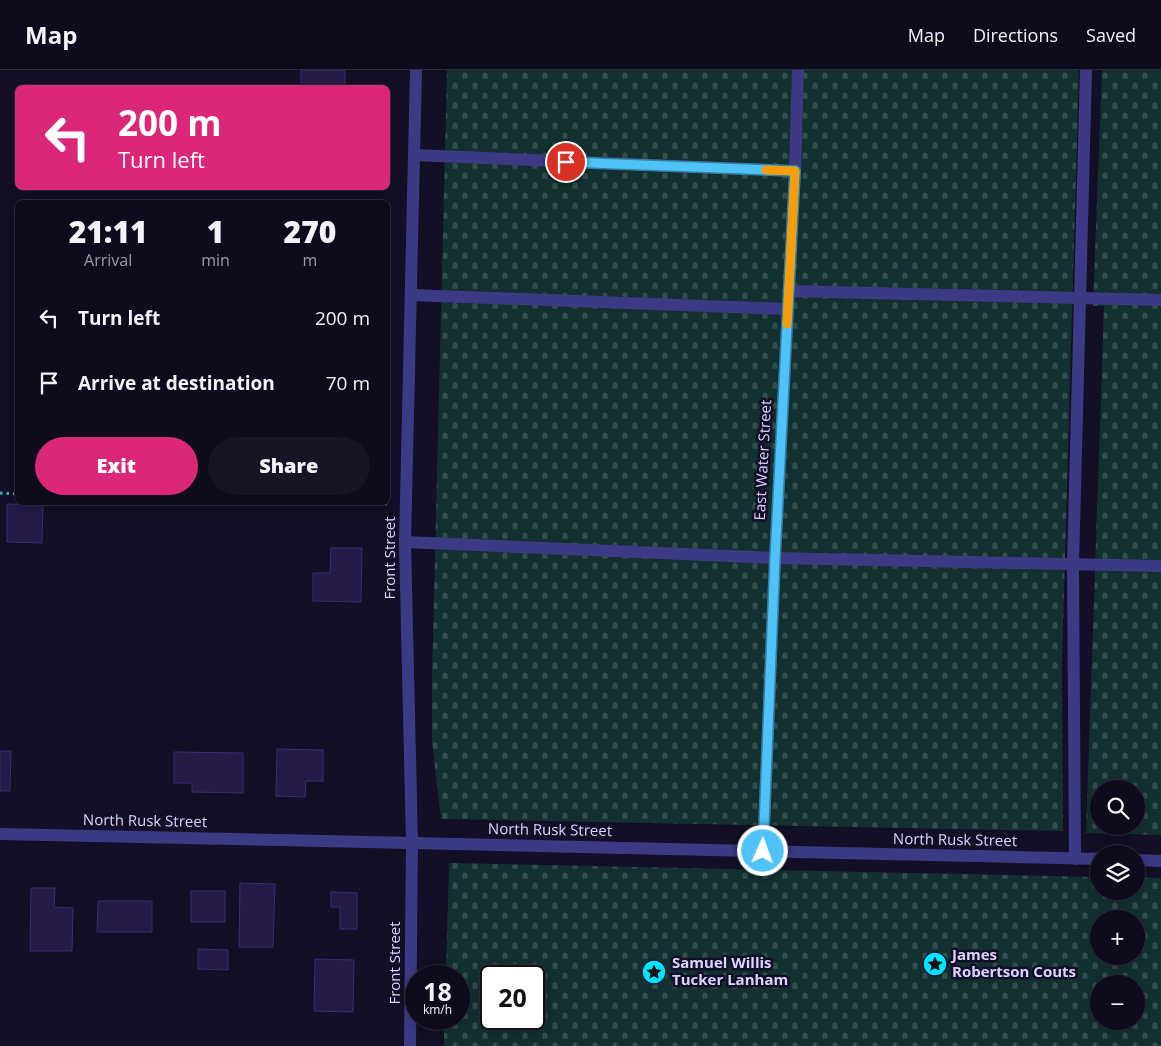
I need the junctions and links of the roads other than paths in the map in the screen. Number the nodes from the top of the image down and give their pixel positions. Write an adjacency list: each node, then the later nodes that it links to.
1 (416, 70): 4 (street, Front Street)
2 (798, 70): 5 (street, East Water Street)
3 (1086, 70): 8 (street)
4 (414, 155): 5 (street); 7 (street, Front Street)
5 (795, 171): 6 (street, East Water Street)
6 (788, 291): 8 (street); 10 (street, East Water Street)
7 (412, 295): 10 (street); 11 (street, Front Street)
8 (1080, 298): 9 (street); 13 (street)
9 (1161, 300)
10 (787, 309): 12 (street, East Water Street)
11 (405, 542): 12 (street); 16 (street, Front Street)
12 (775, 558): 13 (street); 17 (street, East Water Street)
13 (1073, 565): 14 (street); 18 (street)
14 (1161, 566)
15 (0, 834): 16 (street, North Rusk Street)
16 (412, 843): 17 (street, North Rusk Street); 22 (street, Front Street)
17 (763, 851): 18 (street, North Rusk Street)
18 (1075, 859): 19 (street, North Rusk Street)
19 (1090, 860)
20 (1145, 860): 21 (street)
21 (1161, 861)
22 (410, 1046)

